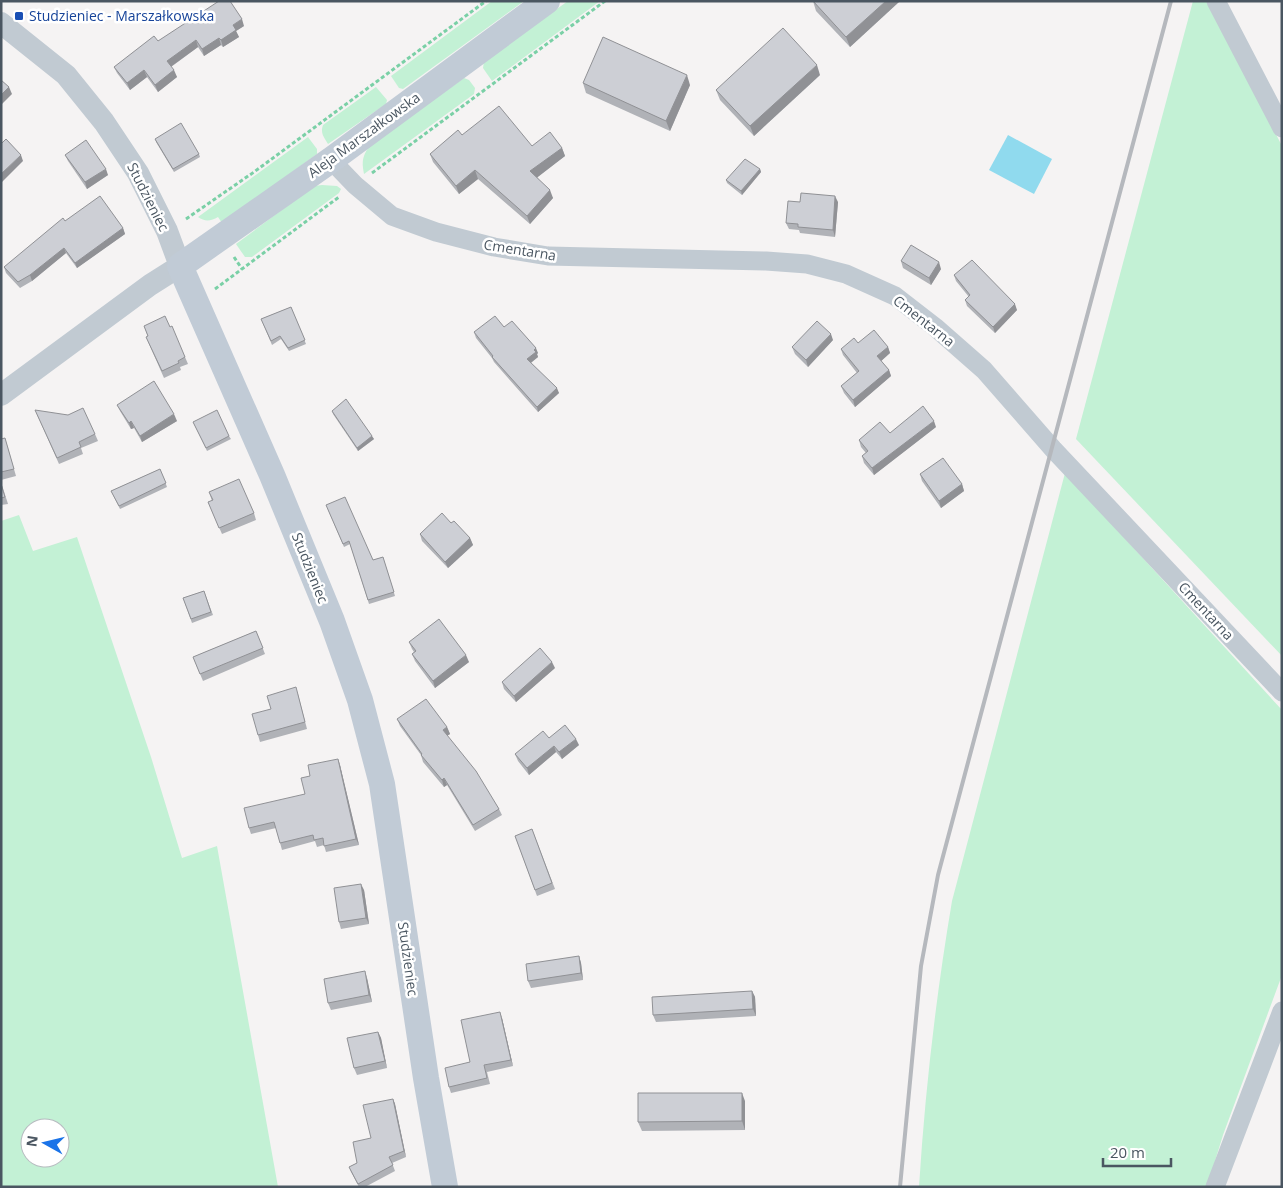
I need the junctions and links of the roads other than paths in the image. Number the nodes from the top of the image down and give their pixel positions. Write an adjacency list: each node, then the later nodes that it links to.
1 (546, 1): 5 (main road, Aleja Marszałkowska)
2 (1216, 1): 4 (street)
3 (1, 23): 6 (street, Studzieniec)
4 (1282, 128)
5 (331, 160): 6 (main road, Aleja Marszałkowska); 8 (street, Cmentarna)
6 (180, 266): 7 (street); 10 (main road, Studzieniec)
7 (1, 395)
8 (1282, 692)
9 (1282, 1010): 11 (street)
10 (445, 1187)
11 (1215, 1187)

